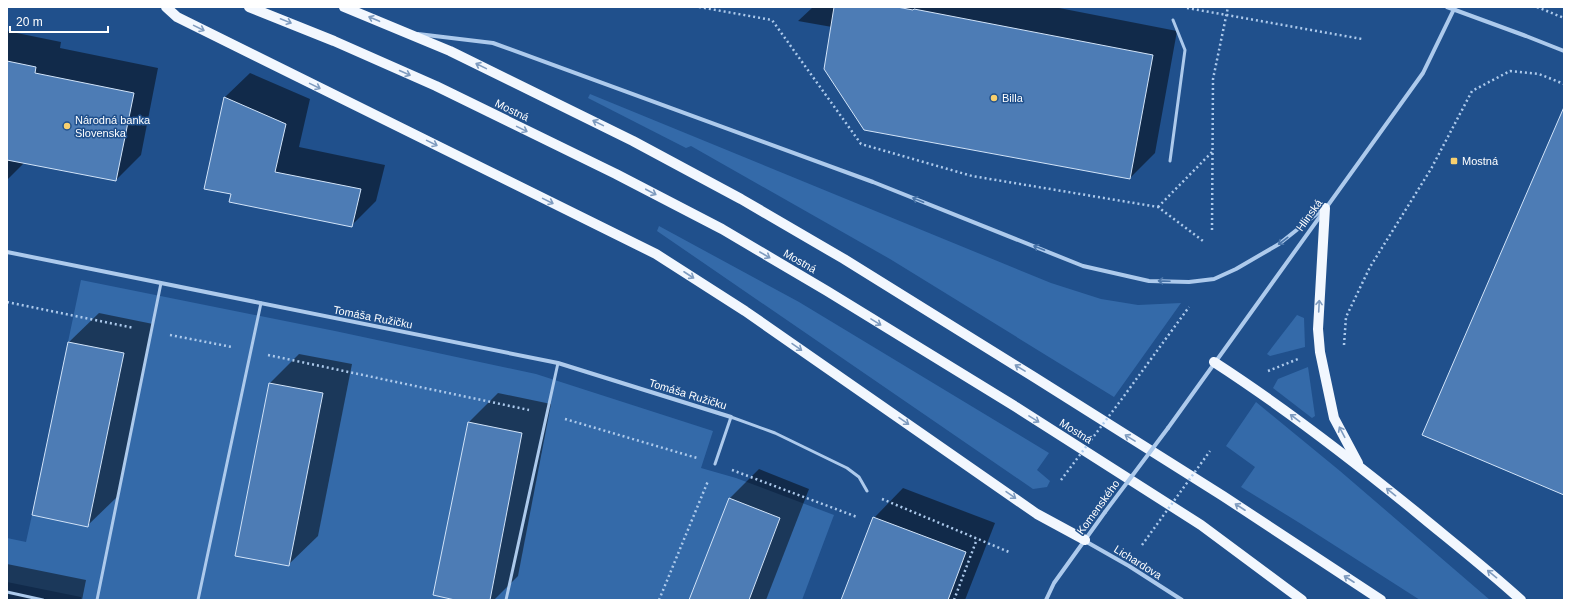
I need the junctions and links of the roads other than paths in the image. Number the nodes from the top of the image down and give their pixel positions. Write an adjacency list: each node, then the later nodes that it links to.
1 (166, 7): 21 (main road, one-way to 21)
2 (249, 7): 29 (main road, Mostná, one-way to 29)
3 (344, 7): 7 (main road, one-way to 3)
4 (1447, 7): 5 (street)
5 (1455, 8): 8 (street); 10 (street, Hlinská)
6 (1173, 20): 9 (lane)
7 (404, 32): 10 (street, one-way to 7); 30 (main road, one-way to 7)
8 (1564, 51)
9 (1170, 161)
10 (1325, 208): 14 (street, Hlinská); 19 (main road, one-way to 10)
11 (7, 252): 12 (street, Tomáša Ružičku)
12 (161, 283): 13 (street, Tomáša Ružičku); 24 (lane)
13 (261, 303): 15 (street, Tomáša Ružičku); 25 (lane)
14 (1214, 362): 17 (street, Hlinská); 19 (main road, one-way to 14)
15 (558, 363): 16 (street, Tomáša Ružičku); 26 (lane)
16 (731, 417): 18 (lane); 20 (lane)
17 (1168, 428): 21 (street, Komenského, bridge)
18 (715, 464)
19 (1360, 467): 31 (main road, one-way to 19)
20 (867, 491)
21 (1084, 540): 27 (street, Komenského); 28 (street, Lichardova)
22 (7, 592): 23 (lane)
23 (43, 600)
24 (97, 600)
25 (198, 600)
26 (506, 600)
27 (1046, 600)
28 (1182, 600)
29 (1302, 600)
30 (1381, 600)
31 (1521, 600)

